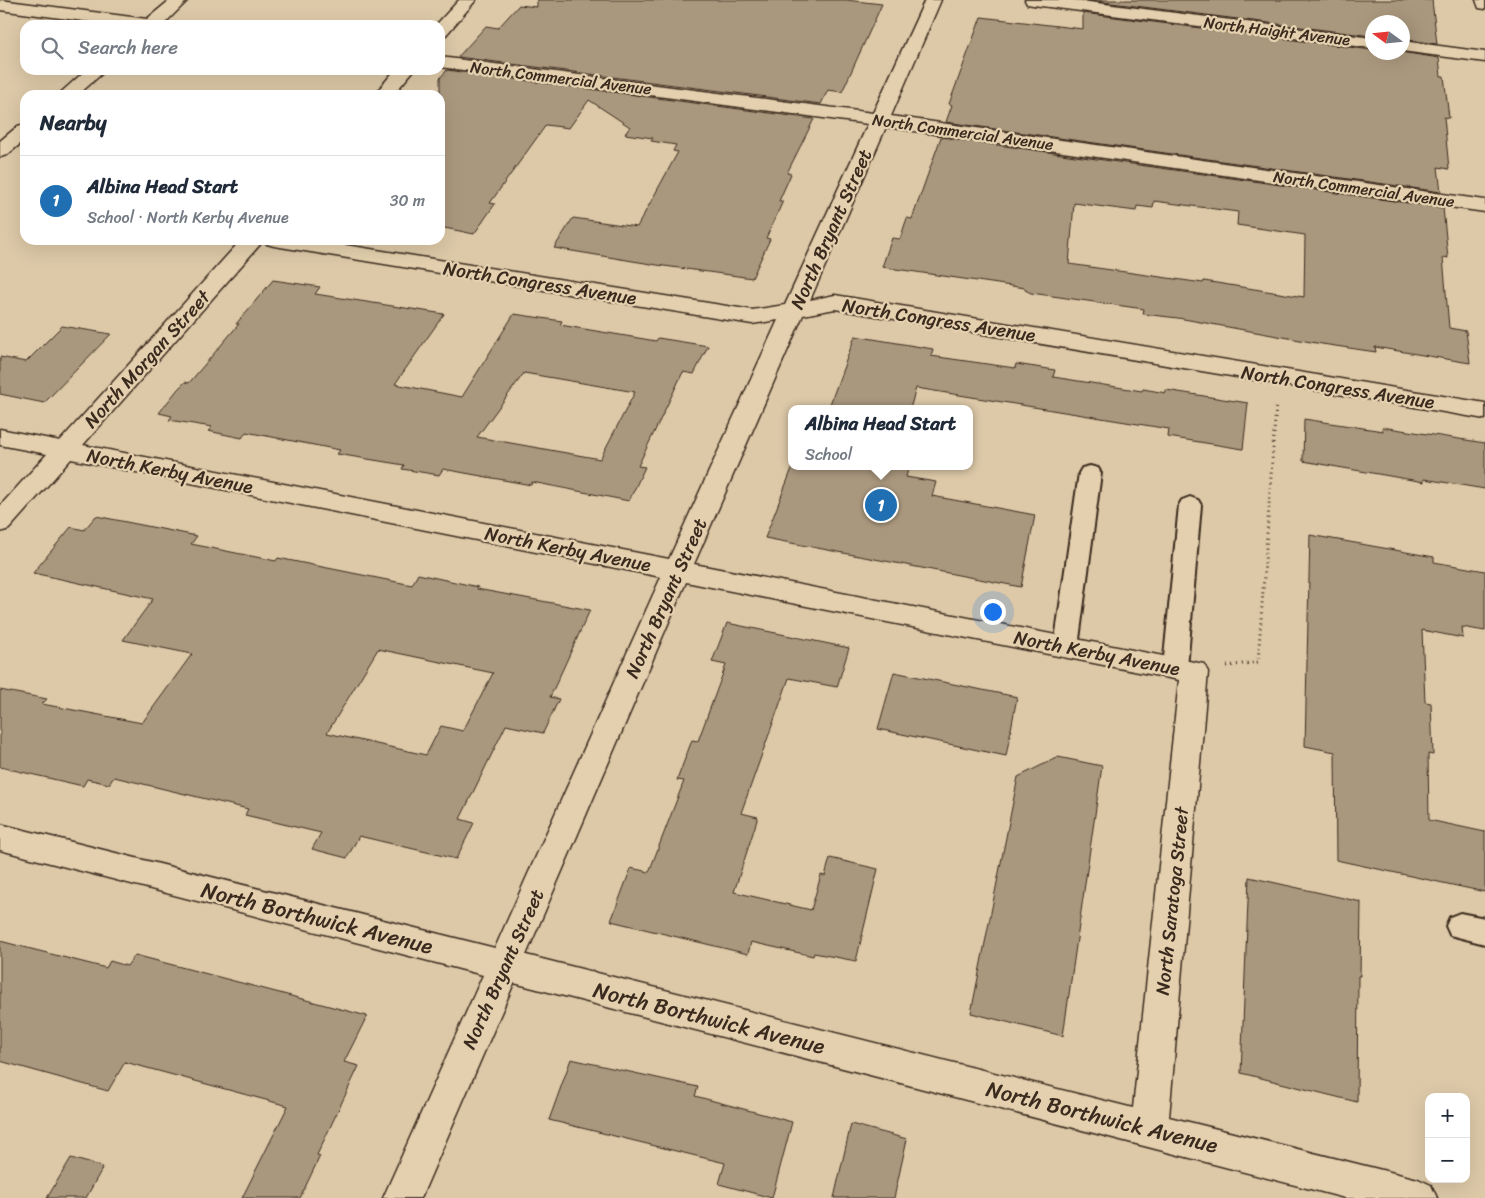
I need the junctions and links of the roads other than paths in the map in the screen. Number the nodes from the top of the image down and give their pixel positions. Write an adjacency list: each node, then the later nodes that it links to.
1 (180, 0): 9 (street)
2 (468, 0): 10 (street)
3 (933, 0): 19 (street, North Bryant Street)
4 (1033, 0): 11 (street, North Haight Avenue)
5 (1484, 0): 6 (street)
6 (1485, 4)
7 (0, 5): 8 (street)
8 (114, 20)
9 (158, 20)
10 (445, 25)
11 (1365, 42)
12 (1410, 47): 13 (street)
13 (1485, 57)
14 (445, 63): 19 (street, North Commercial Avenue)
15 (90, 75): 17 (street)
16 (401, 75): 18 (street)
17 (73, 90)
18 (387, 90)
19 (880, 120): 22 (street, North Commercial Avenue); 25 (street, North Bryant Street)
20 (20, 134): 21 (street)
21 (0, 151)
22 (1485, 206)
23 (249, 245): 28 (street, North Morgan Street)
24 (305, 245): 25 (street, North Congress Avenue)
25 (795, 310): 26 (street, North Congress Avenue); 32 (street, North Bryant Street)
26 (1485, 411)
27 (0, 438): 28 (street, North Kerby Avenue)
28 (65, 450): 31 (street, North Morgan Street); 32 (street, North Kerby Avenue)
29 (1090, 473): 33 (lane)
30 (1190, 505): 34 (lane)
31 (0, 523)
32 (678, 570): 33 (street, North Kerby Avenue); 36 (street, North Bryant Street)
33 (1066, 647): 34 (street, North Kerby Avenue)
34 (1184, 670): 37 (street, North Saratoga Street)
35 (0, 837): 36 (street, North Borthwick Avenue)
36 (505, 966): 37 (street, North Borthwick Avenue); 38 (street, North Bryant Street)
37 (1149, 1130): 39 (street, North Borthwick Avenue)
38 (402, 1198)
39 (1418, 1198)

